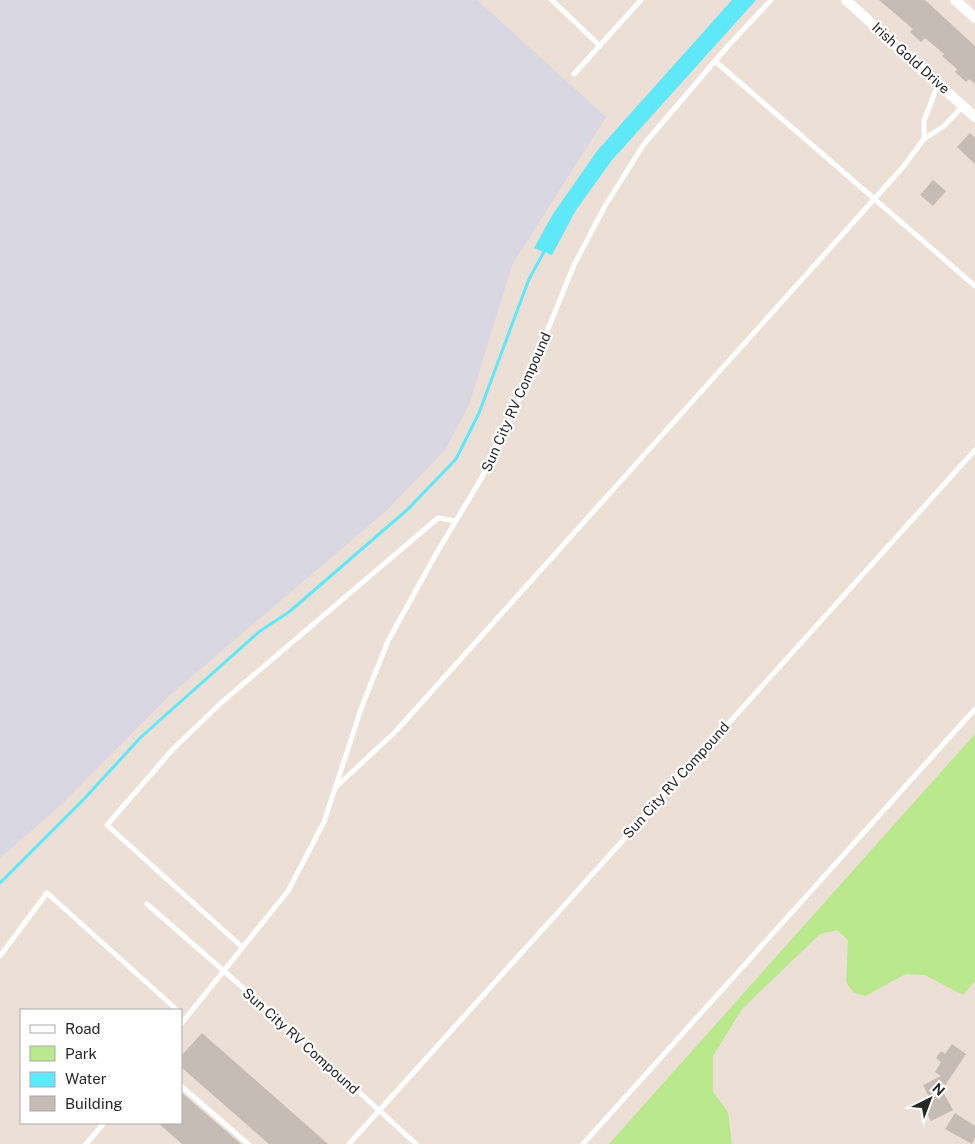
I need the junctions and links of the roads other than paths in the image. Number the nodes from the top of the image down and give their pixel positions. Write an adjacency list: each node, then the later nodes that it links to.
1 (552, 0): 7 (lane)
2 (641, 0): 7 (lane)
3 (771, 0): 8 (lane, Sun City RV Compound)
4 (846, 0): 10 (street, Irish Gold Drive)
5 (955, 0): 6 (street)
6 (975, 18)
7 (600, 46): 9 (lane)
8 (715, 61): 14 (lane); 17 (lane, Sun City RV Compound)
9 (574, 74)
10 (938, 83): 11 (street, Irish Gold Drive); 13 (lane)
11 (963, 106): 12 (street, Irish Gold Drive); 13 (lane, Sun City RV Compound)
12 (975, 117)
13 (924, 139): 14 (lane, Sun City RV Compound)
14 (875, 199): 15 (lane); 19 (lane, Sun City RV Compound)
15 (975, 286)
16 (975, 450): 27 (lane, Sun City RV Compound)
17 (456, 520): 19 (lane, Sun City RV Compound); 21 (lane)
18 (975, 710): 33 (lane)
19 (335, 788): 21 (lane, Sun City RV Compound)
20 (147, 904): 23 (lane, Sun City RV Compound)
21 (242, 947): 23 (lane, Sun City RV Compound)
22 (0, 956): 24 (lane)
23 (223, 971): 25 (lane, Sun City RV Compound); 27 (lane, Sun City RV Compound)
24 (177, 1009)
25 (184, 1016)
26 (182, 1087): 30 (lane)
27 (379, 1111): 31 (lane, Sun City RV Compound); 32 (lane, Sun City RV Compound)
28 (103, 1124): 29 (lane)
29 (86, 1144)
30 (248, 1144)
31 (349, 1144)
32 (416, 1144)
33 (583, 1144)

